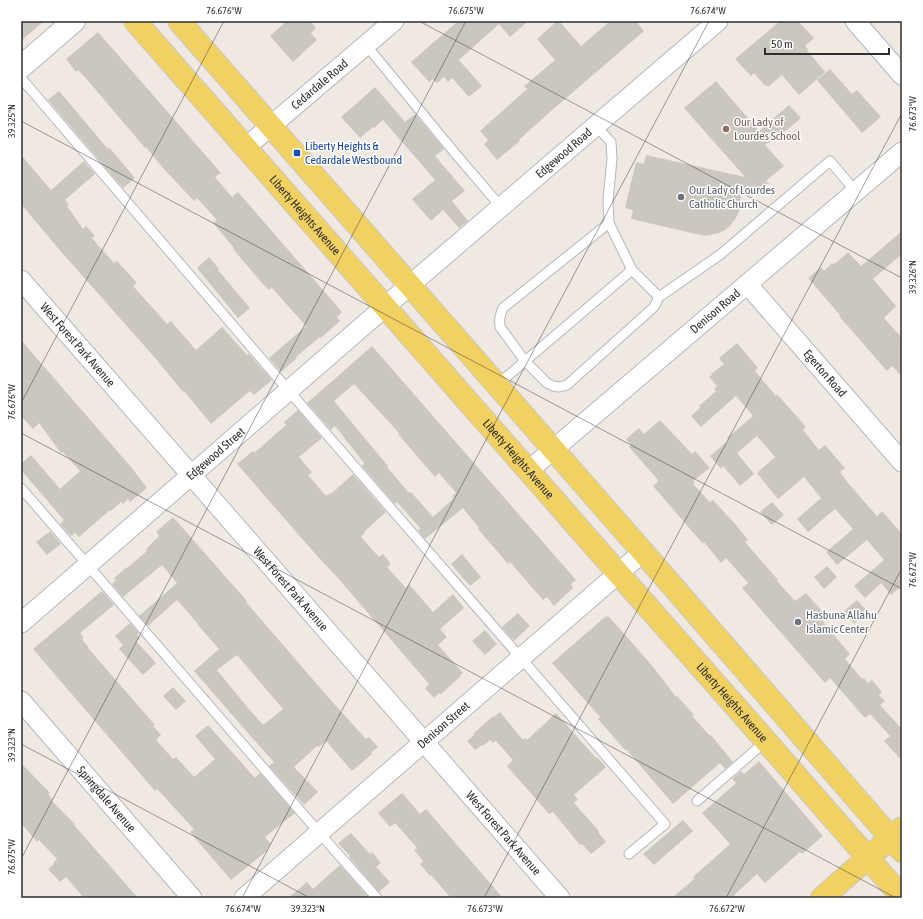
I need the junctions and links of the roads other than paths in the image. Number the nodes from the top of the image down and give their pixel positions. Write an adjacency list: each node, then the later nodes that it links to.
1 (74, 21): 8 (street)
2 (135, 21): 13 (main road, Liberty Heights Avenue)
3 (178, 21): 11 (main road)
4 (394, 21): 7 (street, Cedardale Road)
5 (718, 21): 12 (street, Edgewood Road)
6 (855, 21): 9 (street)
7 (366, 45): 11 (street, Cedardale Road); 16 (lane)
8 (21, 67)
9 (902, 75)
10 (21, 78): 26 (lane)
11 (271, 126): 13 (street, Cedardale Road); 21 (main road)
12 (596, 126): 16 (street, Edgewood Road); 17 (lane)
13 (245, 148): 23 (main road, Liberty Heights Avenue)
14 (902, 152): 15 (street, Denison Road)
15 (856, 192): 20 (street, Denison Road); 22 (lane)
16 (502, 207): 21 (street, Edgewood Road)
17 (609, 223): 18 (lane); 24 (lane)
18 (632, 270): 22 (lane); 24 (lane)
19 (21, 280): 30 (street, West Forest Park Avenue)
20 (748, 284): 27 (street, Denison Road); 28 (street, Egerton Road)
21 (410, 285): 23 (street, Edgewood Street); 25 (main road)
22 (659, 297): 24 (lane)
23 (385, 307): 26 (street, Edgewood Street); 29 (main road, Liberty Heights Avenue)
24 (525, 361): 25 (lane)
25 (497, 385): 27 (main road)
26 (289, 391): 30 (street, Edgewood Street); 36 (lane)
27 (554, 450): 29 (street, Denison Road); 32 (main road)
28 (902, 462)
29 (528, 471): 34 (main road, Liberty Heights Avenue)
30 (191, 475): 33 (street, Edgewood Street); 39 (street, West Forest Park Avenue)
31 (21, 488): 33 (lane)
32 (643, 552): 34 (street, Denison Street); 42 (main road)
33 (88, 565): 35 (street, Edgewood Street); 41 (lane)
34 (618, 573): 36 (street, Denison Street); 38 (main road, Liberty Heights Avenue)
35 (21, 623)
36 (521, 658): 39 (street, Denison Street); 43 (lane)
37 (21, 701): 46 (street, Springdale Avenue)
38 (766, 741): 40 (lane); 44 (main road, Liberty Heights Avenue)
39 (424, 742): 41 (street, Denison Street); 49 (street, West Forest Park Avenue)
40 (697, 801)
41 (319, 832): 47 (street, Denison Street); 48 (lane)
42 (898, 839): 44 (main road)
43 (629, 854)
44 (868, 858): 45 (main road, Liberty Heights Avenue); 50 (main road)
45 (902, 897)
46 (192, 898)
47 (244, 898)
48 (377, 898)
49 (560, 898)
50 (822, 898)

